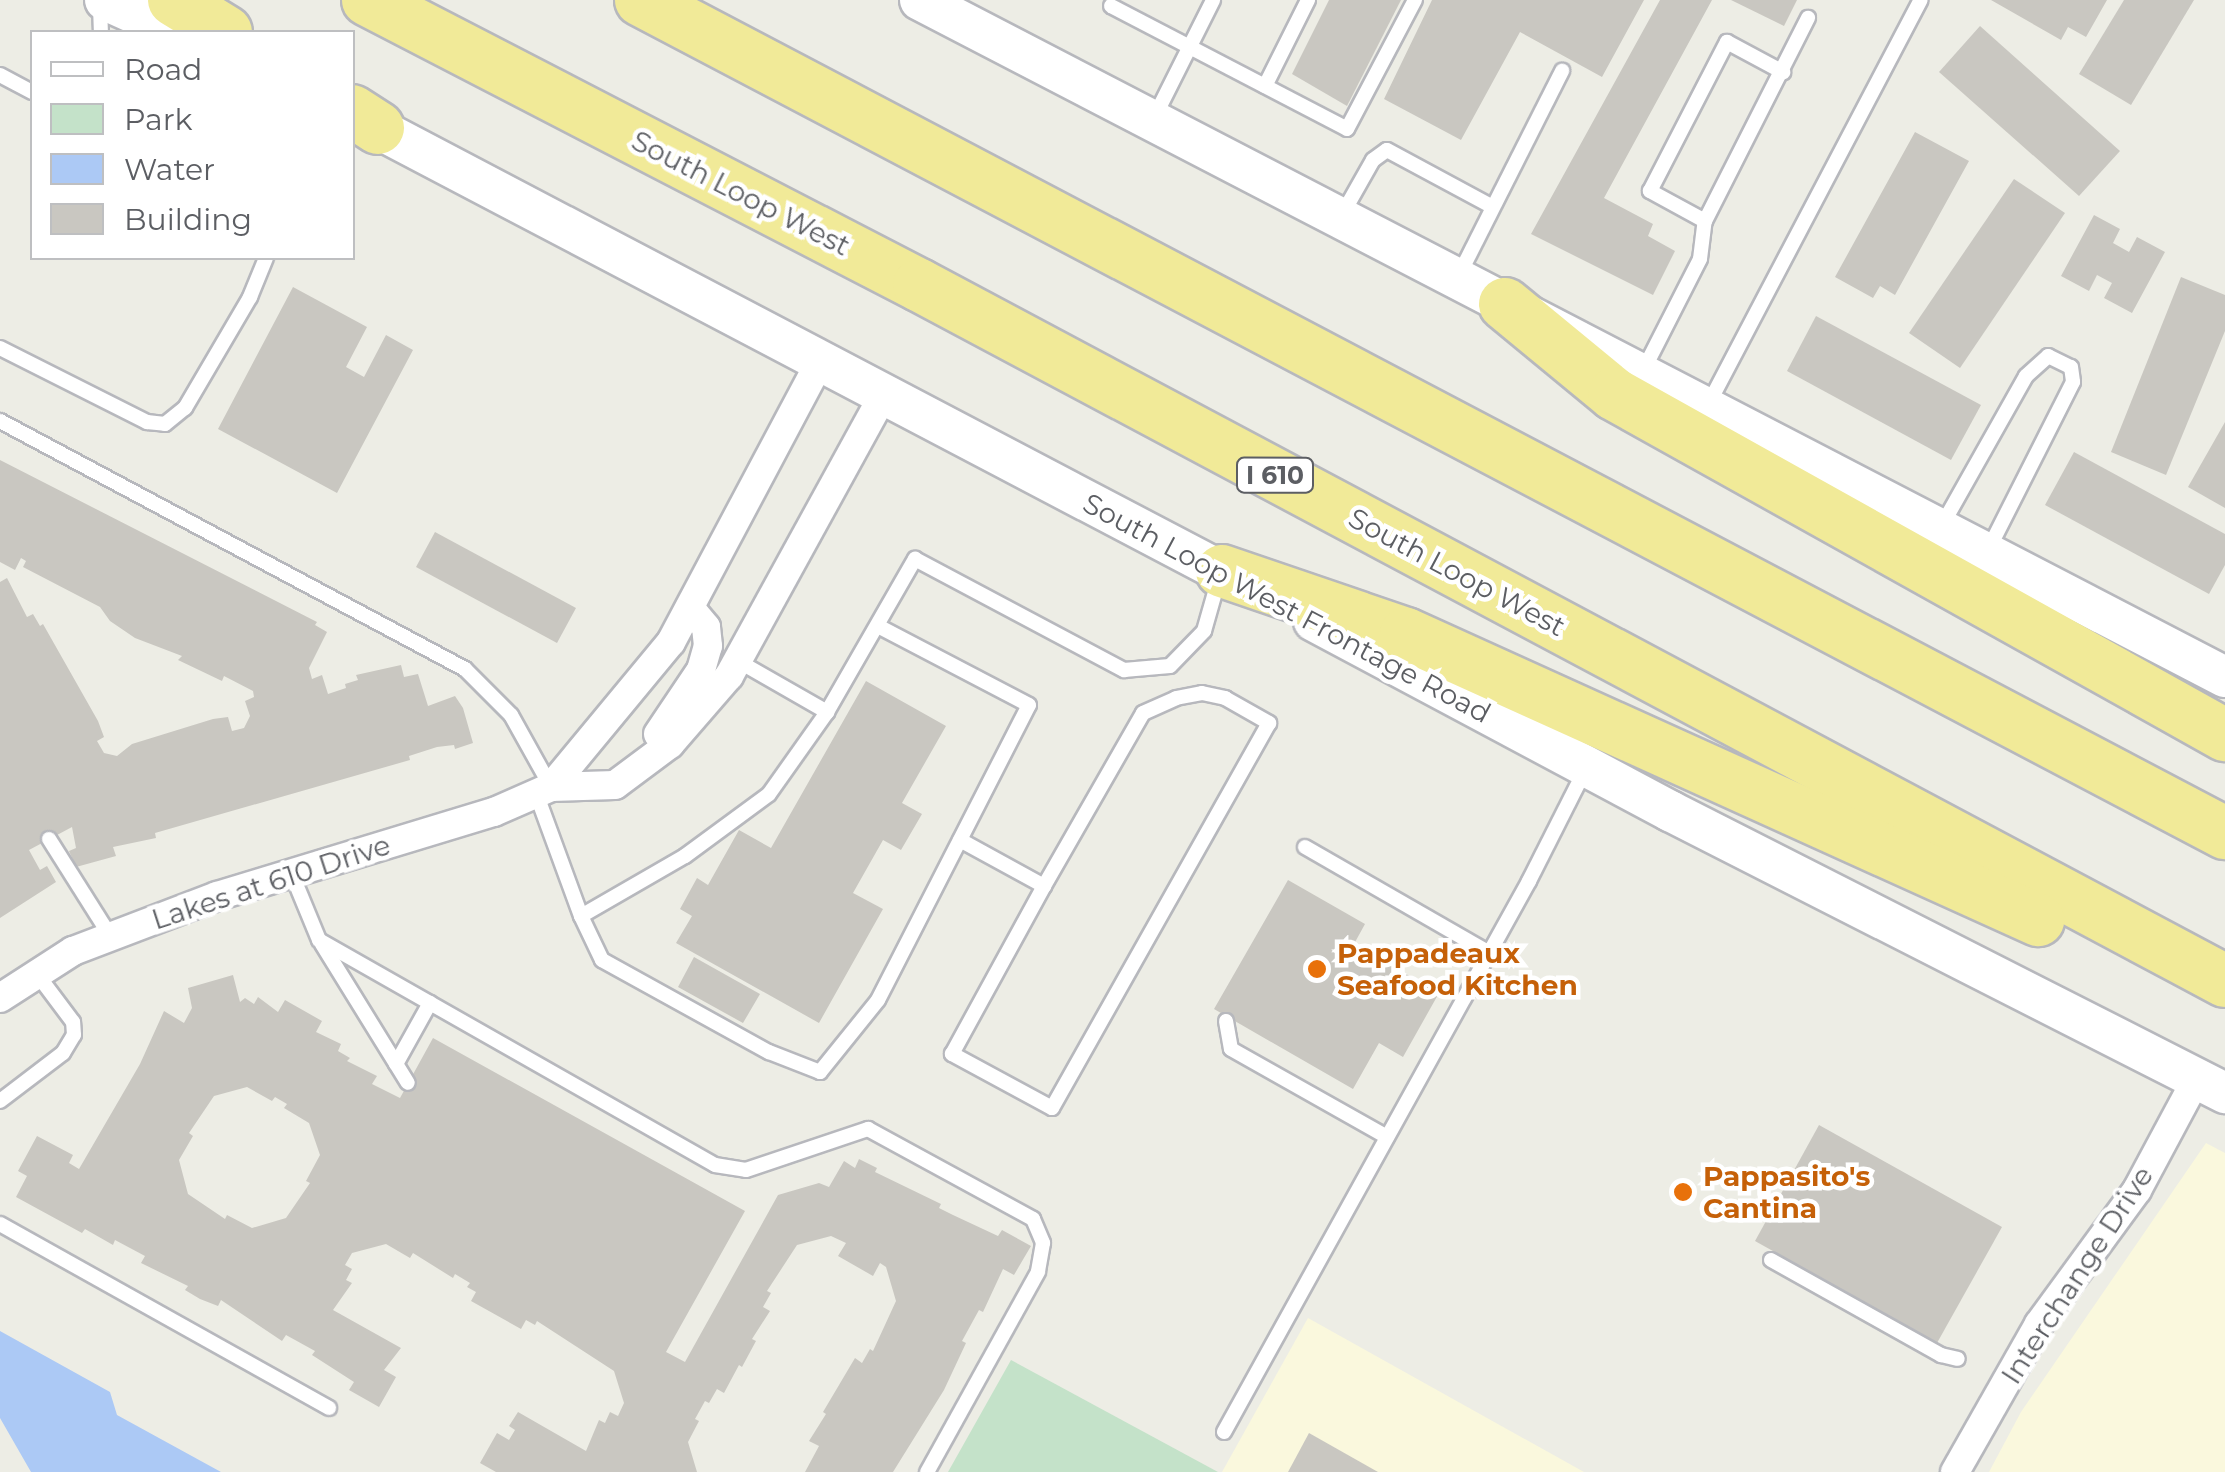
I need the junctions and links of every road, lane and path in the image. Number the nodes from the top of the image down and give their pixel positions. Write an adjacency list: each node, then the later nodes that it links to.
1 (102, 0): 12 (lane); 13 (main road)
2 (174, 0): 14 (highway)
3 (368, 0): 57 (highway, South Loop West / I 610)
4 (641, 0): 47 (highway)
5 (920, 0): 22 (main road)
6 (1214, 0): 15 (lane)
7 (1308, 0): 19 (lane)
8 (1415, 0): 19 (lane)
9 (1922, 0): 33 (lane)
10 (1111, 6): 15 (lane)
11 (1808, 18): 17 (lane)
12 (101, 30)
13 (171, 30)
14 (223, 30)
15 (1190, 48): 19 (lane); 22 (lane)
16 (1562, 71): 23 (lane)
17 (1783, 72): 25 (lane); 25 (lane)
18 (0, 75): 20 (lane)
19 (1265, 86)
20 (30, 91)
21 (361, 118): 30 (main road, South Loop West Frontage Road)
22 (1152, 121): 24 (main road)
23 (1493, 208): 24 (lane); 27 (lane)
24 (1339, 218): 27 (main road)
25 (1706, 221): 31 (lane)
26 (265, 260): 29 (lane)
27 (1457, 280): 28 (main road)
28 (1505, 304): 31 (main road); 43 (highway)
29 (0, 348)
30 (820, 362): 32 (main road, South Loop West Frontage Road); 38 (street, Lakes at 610 Drive)
31 (1641, 374): 33 (main road)
32 (883, 396): 37 (main road, South Loop West Frontage Road); 40 (street)
33 (1706, 408): 35 (main road)
34 (0, 421): 46 (lane)
35 (1940, 528): 36 (main road); 36 (lane)
36 (1987, 552): 41 (main road)
37 (1222, 571): 39 (lane); 44 (main road, South Loop West Frontage Road); 57 (highway)
38 (690, 608): 45 (street); 46 (street, Lakes at 610 Drive)
39 (878, 626): 42 (lane); 49 (lane)
40 (738, 661): 42 (lane); 45 (street)
41 (2225, 678)
42 (827, 712): 53 (lane)
43 (2225, 735)
44 (1586, 768): 56 (lane); 65 (main road, South Loop West Frontage Road)
45 (615, 784): 46 (street, Lakes at 610 Drive)
46 (543, 790): 51 (street, Lakes at 610 Drive); 53 (lane)
47 (2225, 833)
48 (49, 840): 54 (lane)
49 (960, 840): 52 (lane); 53 (lane)
50 (1305, 847): 56 (lane)
51 (291, 872): 54 (street, Lakes at 610 Drive); 55 (lane)
52 (1044, 886): 52 (lane)
53 (581, 916)
54 (111, 937): 58 (street, Lakes at 610 Drive)
55 (319, 940): 61 (lane); 63 (lane)
56 (1488, 953): 67 (lane)
57 (2178, 958): 59 (highway, South Loop West / I 610)
58 (37, 974): 60 (street, Lakes at 610 Drive); 66 (lane)
59 (2225, 980)
60 (0, 998)
61 (430, 1003): 63 (lane); 73 (lane)
62 (1226, 1021): 67 (lane)
63 (396, 1064): 64 (lane)
64 (408, 1083)
65 (2211, 1085): 74 (street, Interchange Drive)
66 (0, 1101)
67 (1387, 1137): 72 (lane)
68 (0, 1224): 71 (lane)
69 (1771, 1260): 70 (lane)
70 (1958, 1359)
71 (329, 1408)
72 (1224, 1432)
73 (927, 1472)
74 (1956, 1472)

